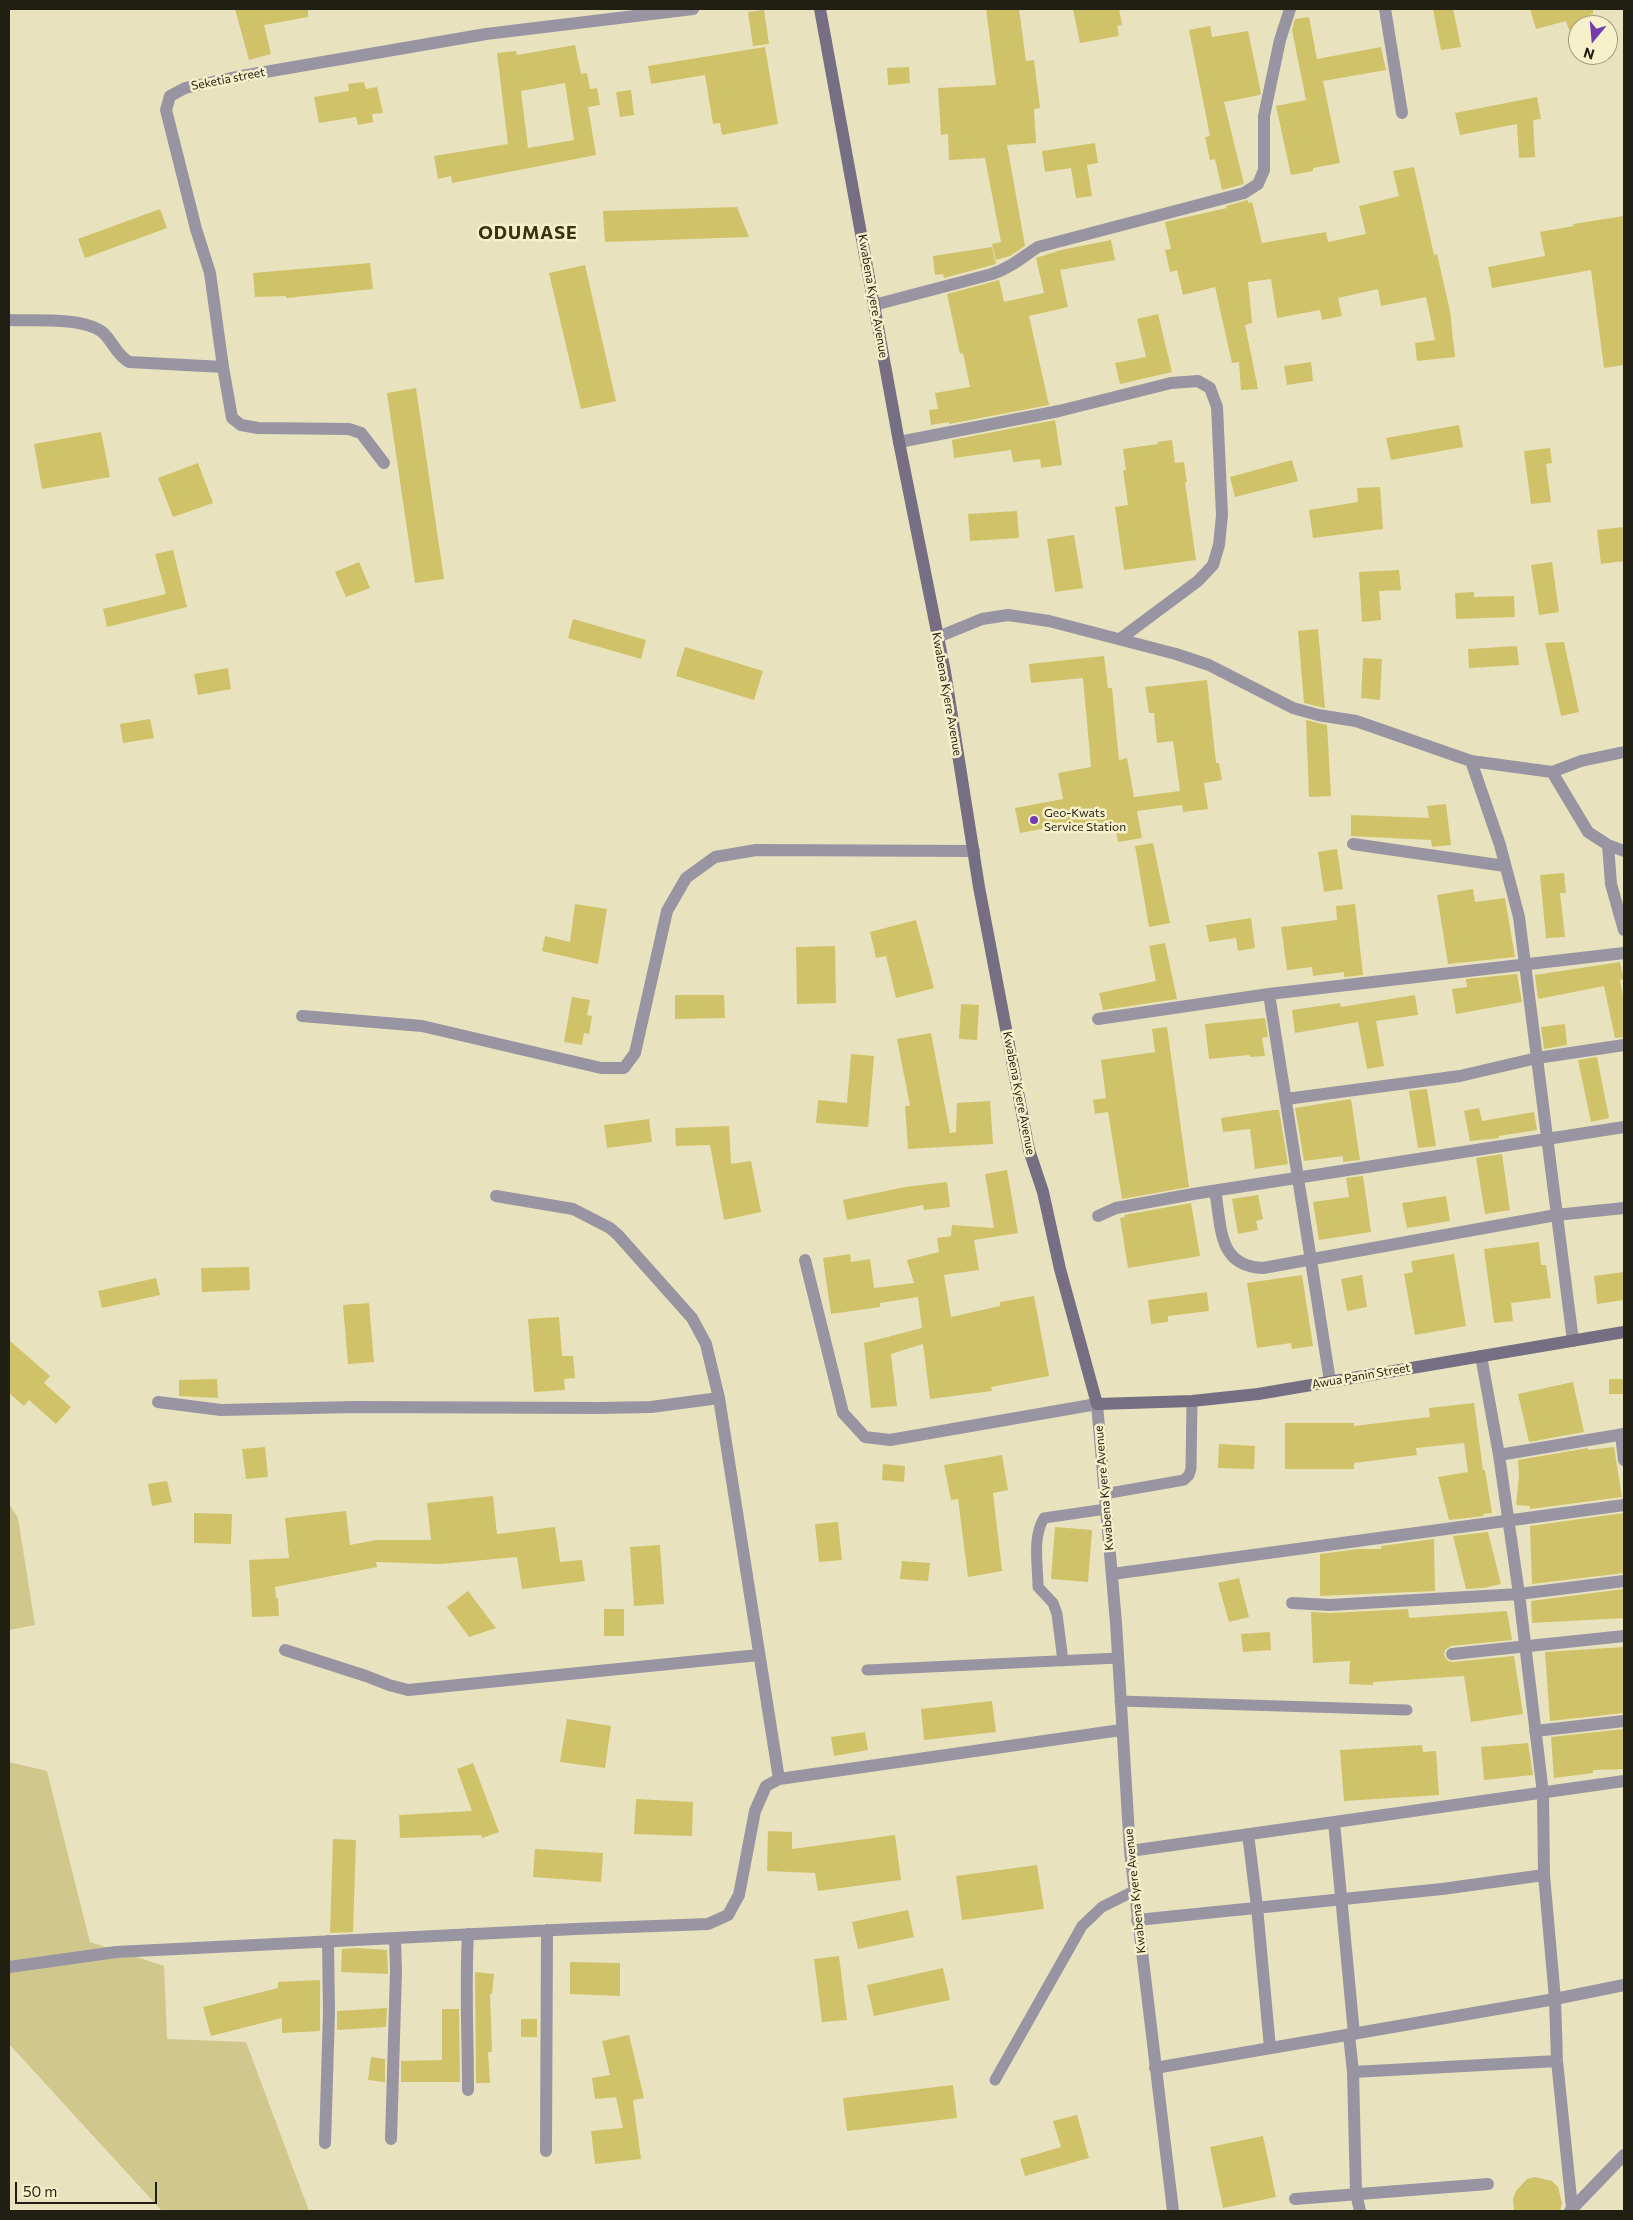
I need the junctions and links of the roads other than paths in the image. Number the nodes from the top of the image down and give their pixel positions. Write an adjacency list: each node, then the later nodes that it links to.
1 (693, 9): 8 (street, Seketia street)
2 (820, 9): 6 (main road, Kwabena Kyere Avenue)
3 (1290, 9): 6 (street)
4 (1385, 9): 5 (street)
5 (1402, 113)
6 (874, 305): 9 (main road, Kwabena Kyere Avenue)
7 (9, 320): 8 (street)
8 (223, 367): 10 (street, Seketia street)
9 (899, 442): 11 (main road, Kwabena Kyere Avenue); 12 (street)
10 (384, 463)
11 (938, 637): 12 (street); 18 (main road, Kwabena Kyere Avenue)
12 (1120, 639): 14 (street)
13 (1624, 752): 15 (street)
14 (1471, 761): 15 (street); 20 (street)
15 (1552, 772): 17 (street)
16 (1353, 844): 20 (street)
17 (1608, 845): 19 (street); 21 (street)
18 (974, 851): 25 (street); 47 (main road, Kwabena Kyere Avenue)
19 (1624, 851)
20 (1506, 866): 23 (street)
21 (1624, 930)
22 (1624, 953): 23 (street)
23 (1524, 964): 24 (street); 28 (street)
24 (1269, 994): 26 (street); 29 (street)
25 (302, 1016)
26 (1098, 1019)
27 (1624, 1045): 28 (street)
28 (1537, 1058): 29 (street); 31 (street)
29 (1286, 1099): 32 (street)
30 (1624, 1127): 31 (street)
31 (1546, 1138): 32 (street); 36 (street)
32 (1297, 1178): 33 (street); 38 (street)
33 (1215, 1191): 37 (street); 38 (street)
34 (496, 1196): 44 (street)
35 (1624, 1208): 36 (street)
36 (1556, 1215): 38 (street); 41 (street)
37 (1098, 1216)
38 (1310, 1259): 43 (street)
39 (805, 1260): 47 (street)
40 (1624, 1332): 41 (main road, Awua Panin Street)
41 (1573, 1340): 42 (main road, Awua Panin Street)
42 (1481, 1356): 43 (main road, Awua Panin Street); 49 (street)
43 (1330, 1382): 45 (main road, Awua Panin Street)
44 (719, 1398): 46 (street); 63 (street)
45 (1192, 1401): 47 (main road, Awua Panin Street); 51 (lane)
46 (158, 1402)
47 (1097, 1404): 51 (street, Kwabena Kyere Avenue)
48 (1623, 1435): 49 (street); 50 (street)
49 (1499, 1455): 54 (street)
50 (1624, 1460)
51 (1104, 1494): 53 (street, Kwabena Kyere Avenue)
52 (1624, 1505): 54 (street)
53 (1106, 1509): 55 (street, Kwabena Kyere Avenue); 65 (lane)
54 (1508, 1522): 55 (street); 57 (street)
55 (1112, 1574): 64 (street, Kwabena Kyere Avenue)
56 (1624, 1581): 57 (street)
57 (1519, 1594): 58 (street); 60 (street)
58 (1292, 1603)
59 (1624, 1636): 60 (street)
60 (1525, 1646): 62 (street); 71 (street)
61 (285, 1650): 63 (street)
62 (1452, 1654)
63 (759, 1655): 72 (street)
64 (1118, 1658): 65 (lane); 67 (street, Kwabena Kyere Avenue)
65 (1063, 1661): 66 (lane)
66 (867, 1670)
67 (1120, 1701): 68 (lane); 70 (street, Kwabena Kyere Avenue)
68 (1407, 1710)
69 (1624, 1721): 71 (street)
70 (1122, 1730): 72 (street); 77 (street, Kwabena Kyere Avenue)
71 (1534, 1731): 74 (street)
72 (779, 1779): 83 (street)
73 (1624, 1781): 74 (street)
74 (1543, 1793): 75 (street); 78 (street)
75 (1334, 1822): 76 (street); 80 (street)
76 (1248, 1834): 77 (street); 81 (street)
77 (1130, 1851): 79 (street, Kwabena Kyere Avenue)
78 (1544, 1875): 80 (street); 89 (street)
79 (1134, 1891): 82 (street, Kwabena Kyere Avenue); 95 (lane)
80 (1343, 1899): 81 (street); 90 (street)
81 (1257, 1907): 82 (street); 91 (street)
82 (1137, 1920): 93 (street, Kwabena Kyere Avenue)
83 (547, 1930): 84 (street); 99 (street)
84 (468, 1934): 85 (street); 96 (street)
85 (395, 1938): 86 (street); 97 (street)
86 (328, 1941): 87 (street); 98 (street)
87 (9, 1967)
88 (1624, 1985): 89 (street)
89 (1555, 1999): 90 (street); 92 (street)
90 (1352, 2034): 91 (street); 94 (street)
91 (1270, 2048): 93 (street)
92 (1557, 2061): 94 (street); 104 (street)
93 (1155, 2068): 105 (street, Kwabena Kyere Avenue)
94 (1353, 2072): 102 (street)
95 (995, 2080)
96 (468, 2090)
97 (391, 2139)
98 (325, 2143)
99 (546, 2151)
100 (1624, 2155): 104 (street)
101 (1488, 2184): 102 (street)
102 (1356, 2194): 103 (street); 106 (street)
103 (1294, 2198)
104 (1571, 2209)
105 (1173, 2211)
106 (1360, 2211)

